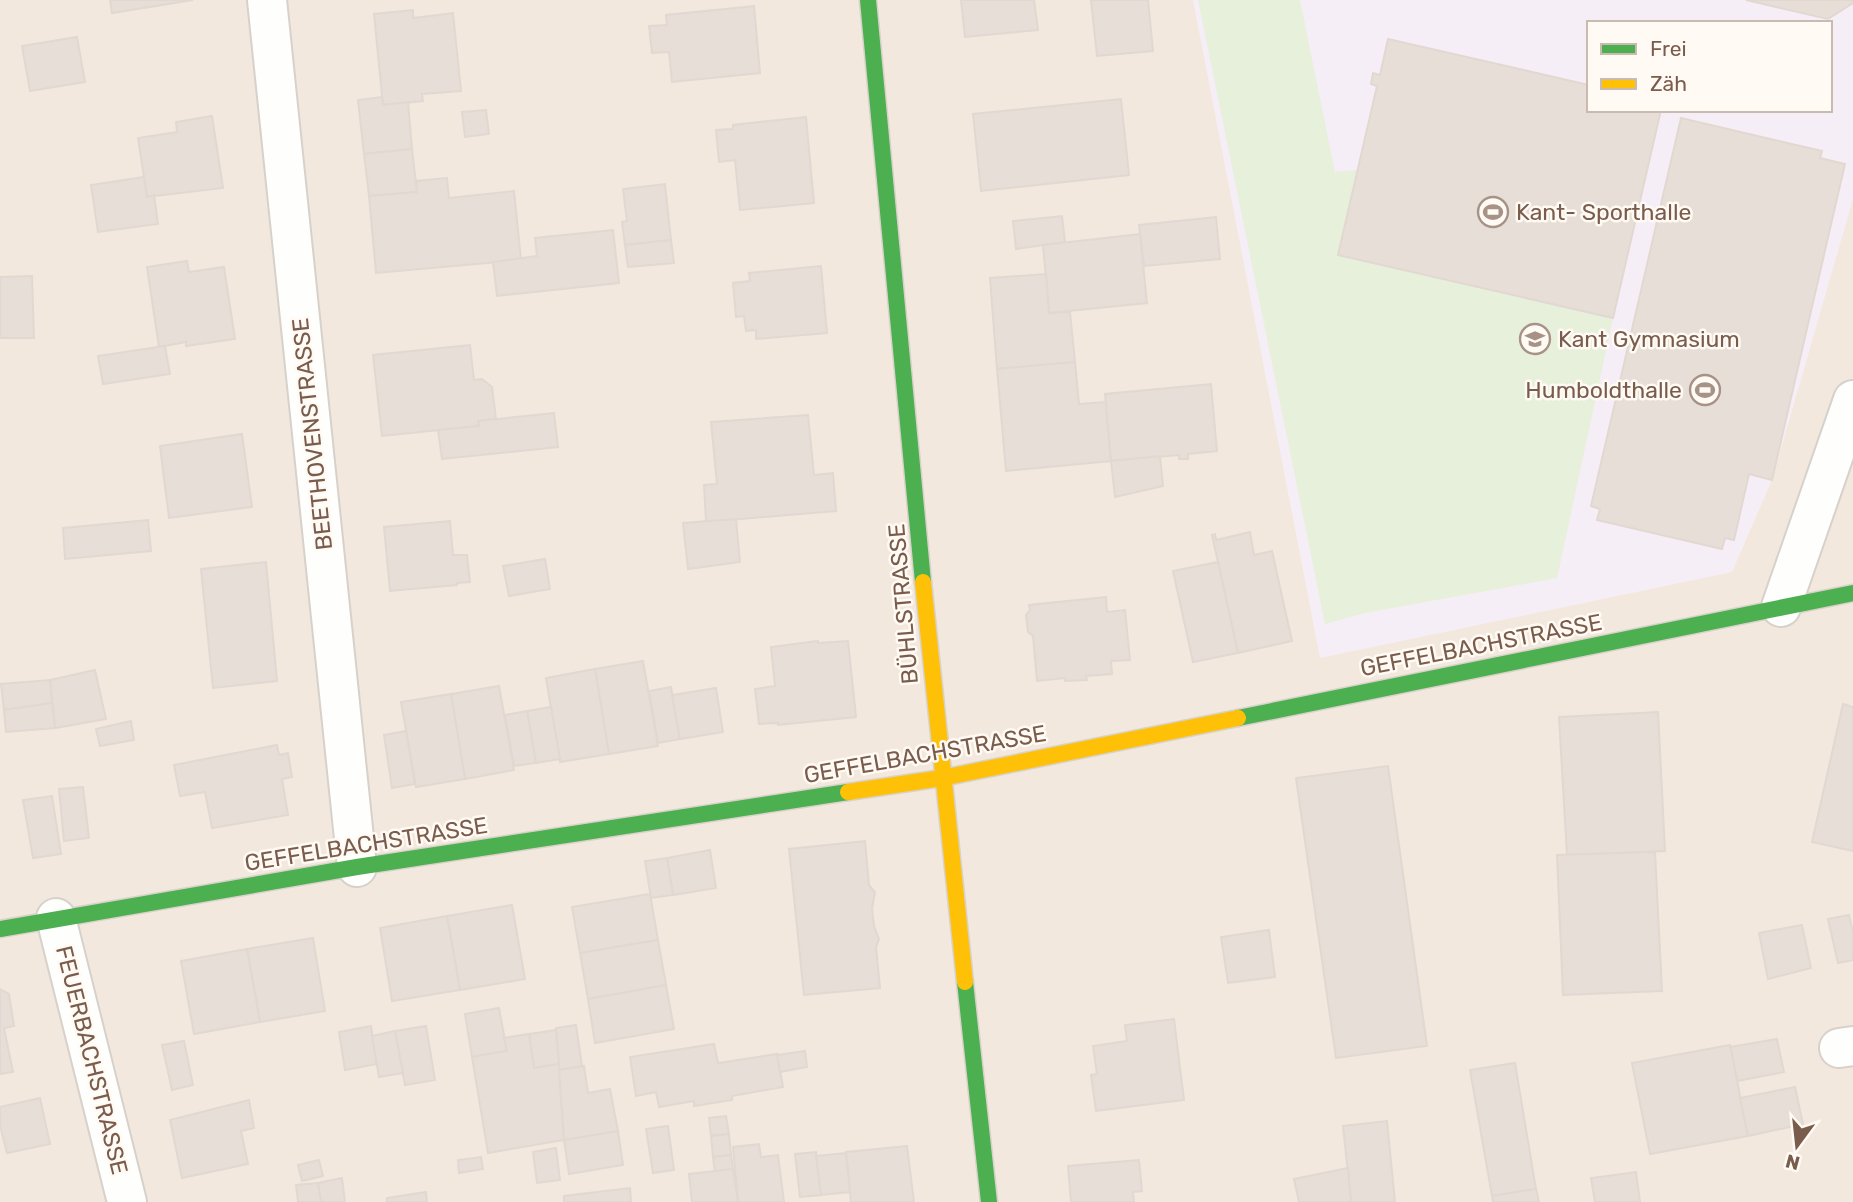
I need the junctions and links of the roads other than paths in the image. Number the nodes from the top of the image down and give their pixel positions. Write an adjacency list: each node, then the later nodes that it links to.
1 (267, 0): 7 (street, BEETHOVENSTRASSE)
2 (868, 0): 6 (street, BÜHLSTRASSE)
3 (1853, 400): 5 (street)
4 (1853, 593): 5 (street, GEFFELBACHSTRASSE)
5 (1781, 607): 6 (street, GEFFELBACHSTRASSE)
6 (942, 778): 7 (street, GEFFELBACHSTRASSE); 11 (street, BÜHLSTRASSE)
7 (357, 867): 8 (street, GEFFELBACHSTRASSE)
8 (57, 918): 9 (street, GEFFELBACHSTRASSE); 10 (street, FEUERBACHSTRASSE)
9 (0, 929)
10 (127, 1202)
11 (989, 1202)

